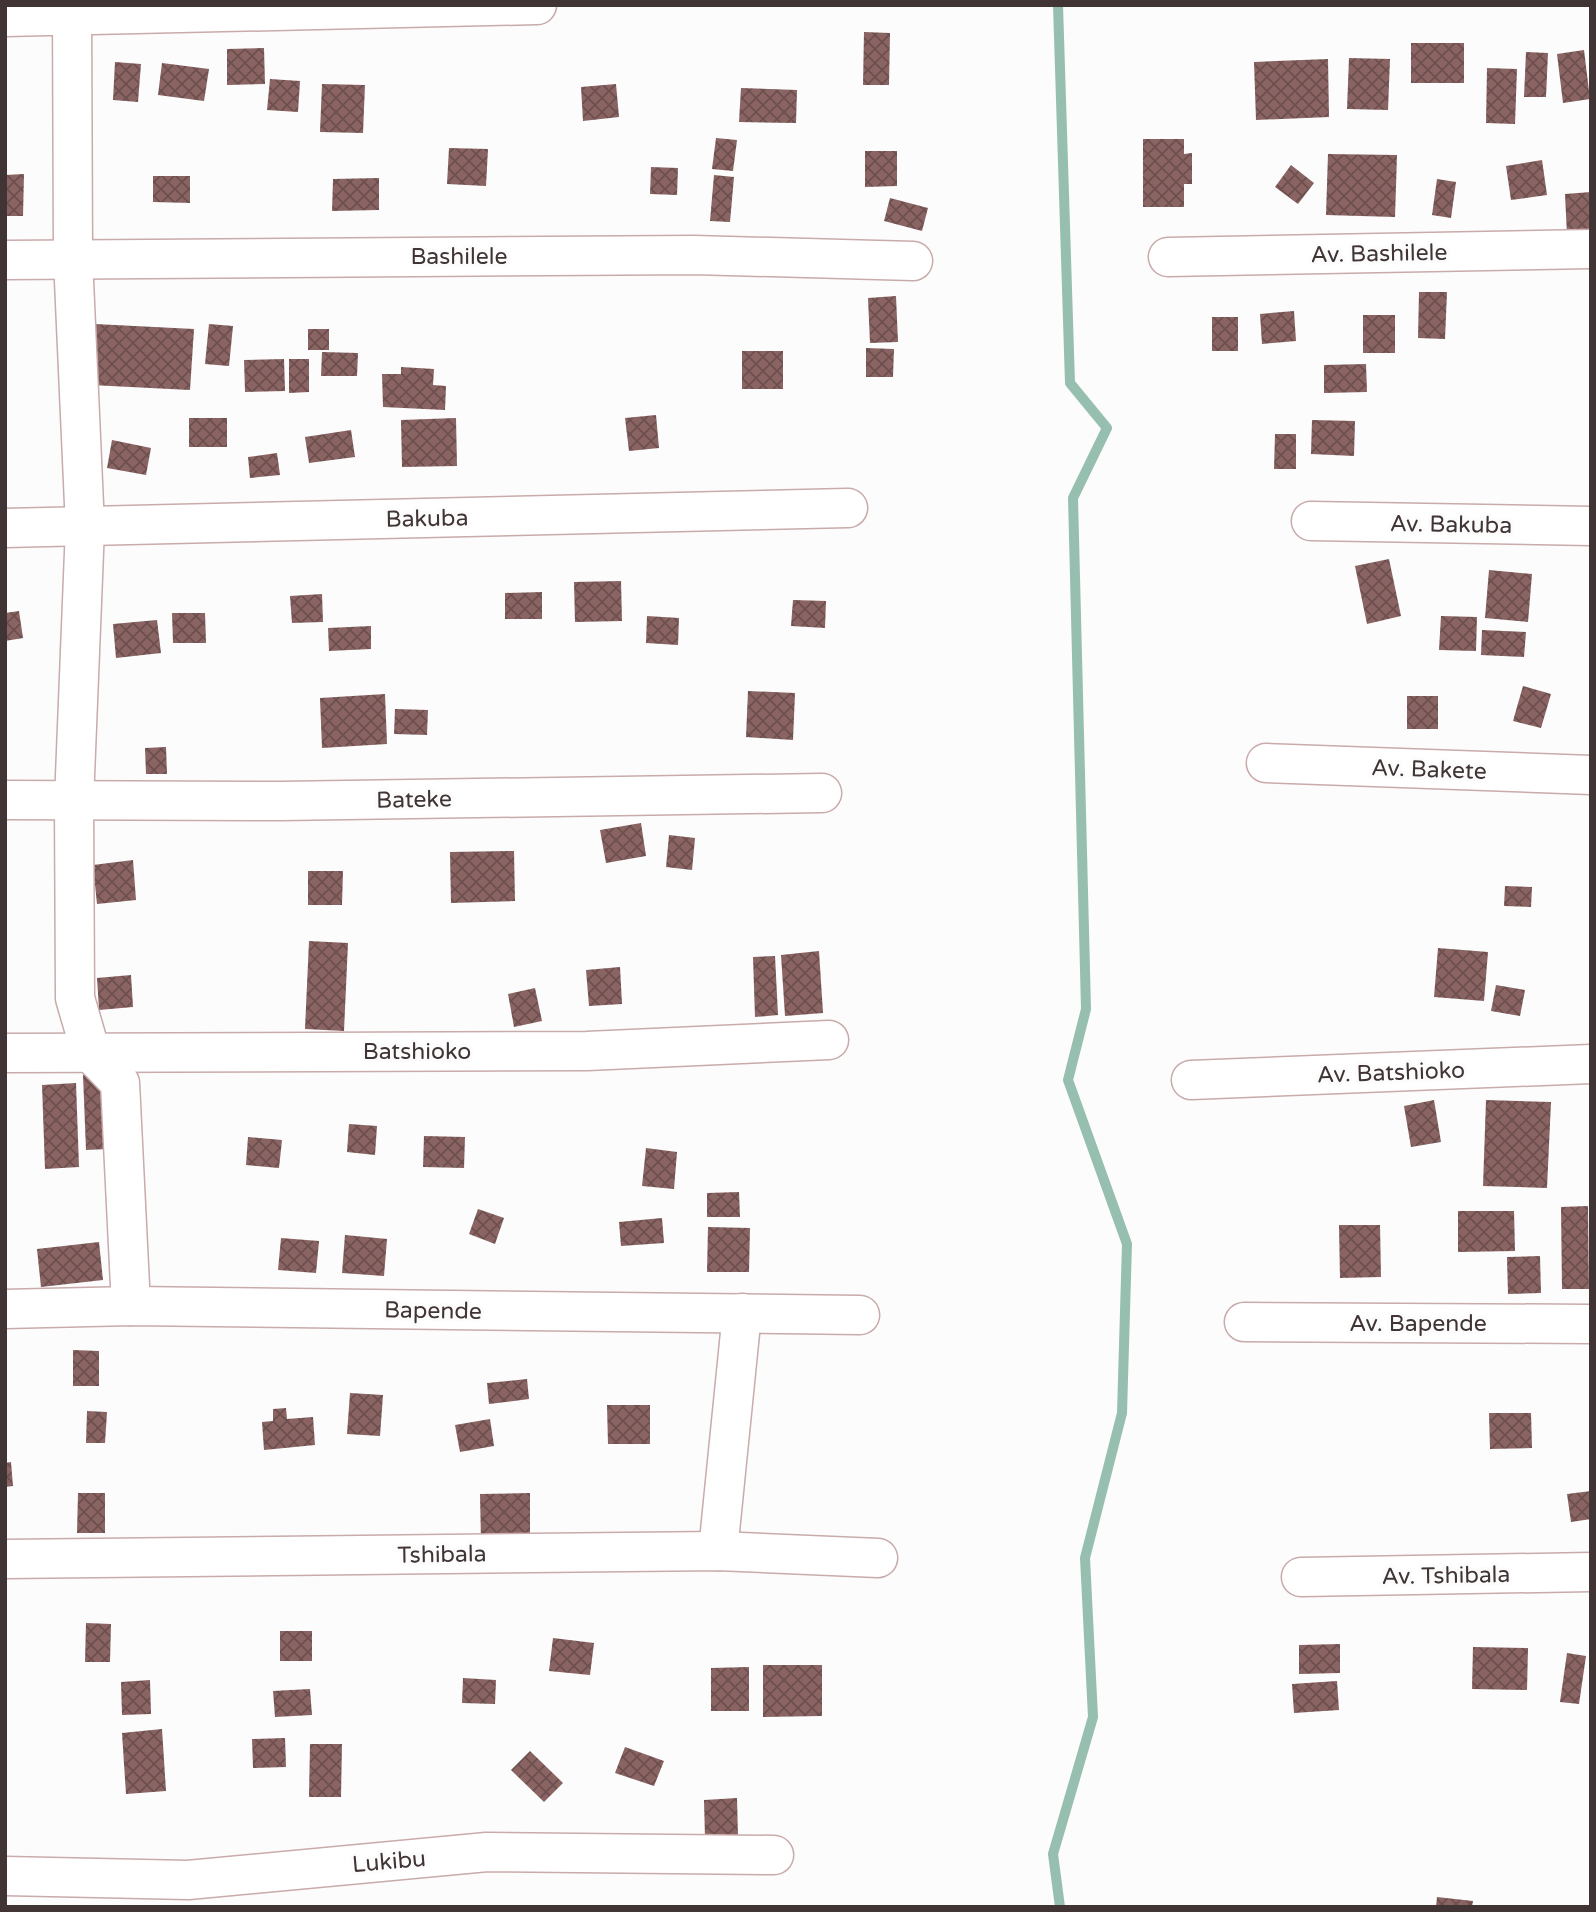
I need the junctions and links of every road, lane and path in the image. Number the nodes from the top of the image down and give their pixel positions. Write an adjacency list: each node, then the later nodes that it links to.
1 (537, 5): 2 (street)
2 (72, 11): 3 (street); 6 (street)
3 (5, 17)
4 (1591, 249): 5 (street, Av. Bashilele)
5 (1168, 257)
6 (73, 258): 7 (street, Bashilele); 8 (street, Bashilele); 12 (street)
7 (5, 260)
8 (913, 261)
9 (848, 508): 12 (street, Bakuba)
10 (1311, 521): 11 (street, Av. Bakuba)
11 (1591, 526)
12 (85, 527): 13 (street, Bakuba); 18 (street)
13 (5, 528)
14 (1266, 763): 15 (street, Av. Bakete)
15 (1591, 775)
16 (822, 793): 18 (street, Bateke)
17 (5, 800): 18 (street, Bateke)
18 (74, 801): 21 (street)
19 (829, 1040): 21 (street, Batshioko)
20 (5, 1053): 21 (street, Batshioko)
21 (91, 1053): 24 (street)
22 (1591, 1064): 23 (street, Av. Batshioko)
23 (1191, 1080)
24 (131, 1306): 25 (street, Bapende); 26 (street, Bapende)
25 (5, 1309)
26 (742, 1314): 27 (street, Bapende); 30 (street)
27 (860, 1315)
28 (1244, 1322): 29 (street, Av. Bapende)
29 (1591, 1324)
30 (718, 1551): 31 (street, Tshibala); 32 (street, Tshibala)
31 (878, 1558)
32 (5, 1559)
33 (1591, 1572): 34 (street, Av. Tshibala)
34 (1301, 1577)
35 (774, 1855): 37 (street, Lukibu)
36 (5, 1876): 37 (street, Lukibu)
37 (189, 1893)

